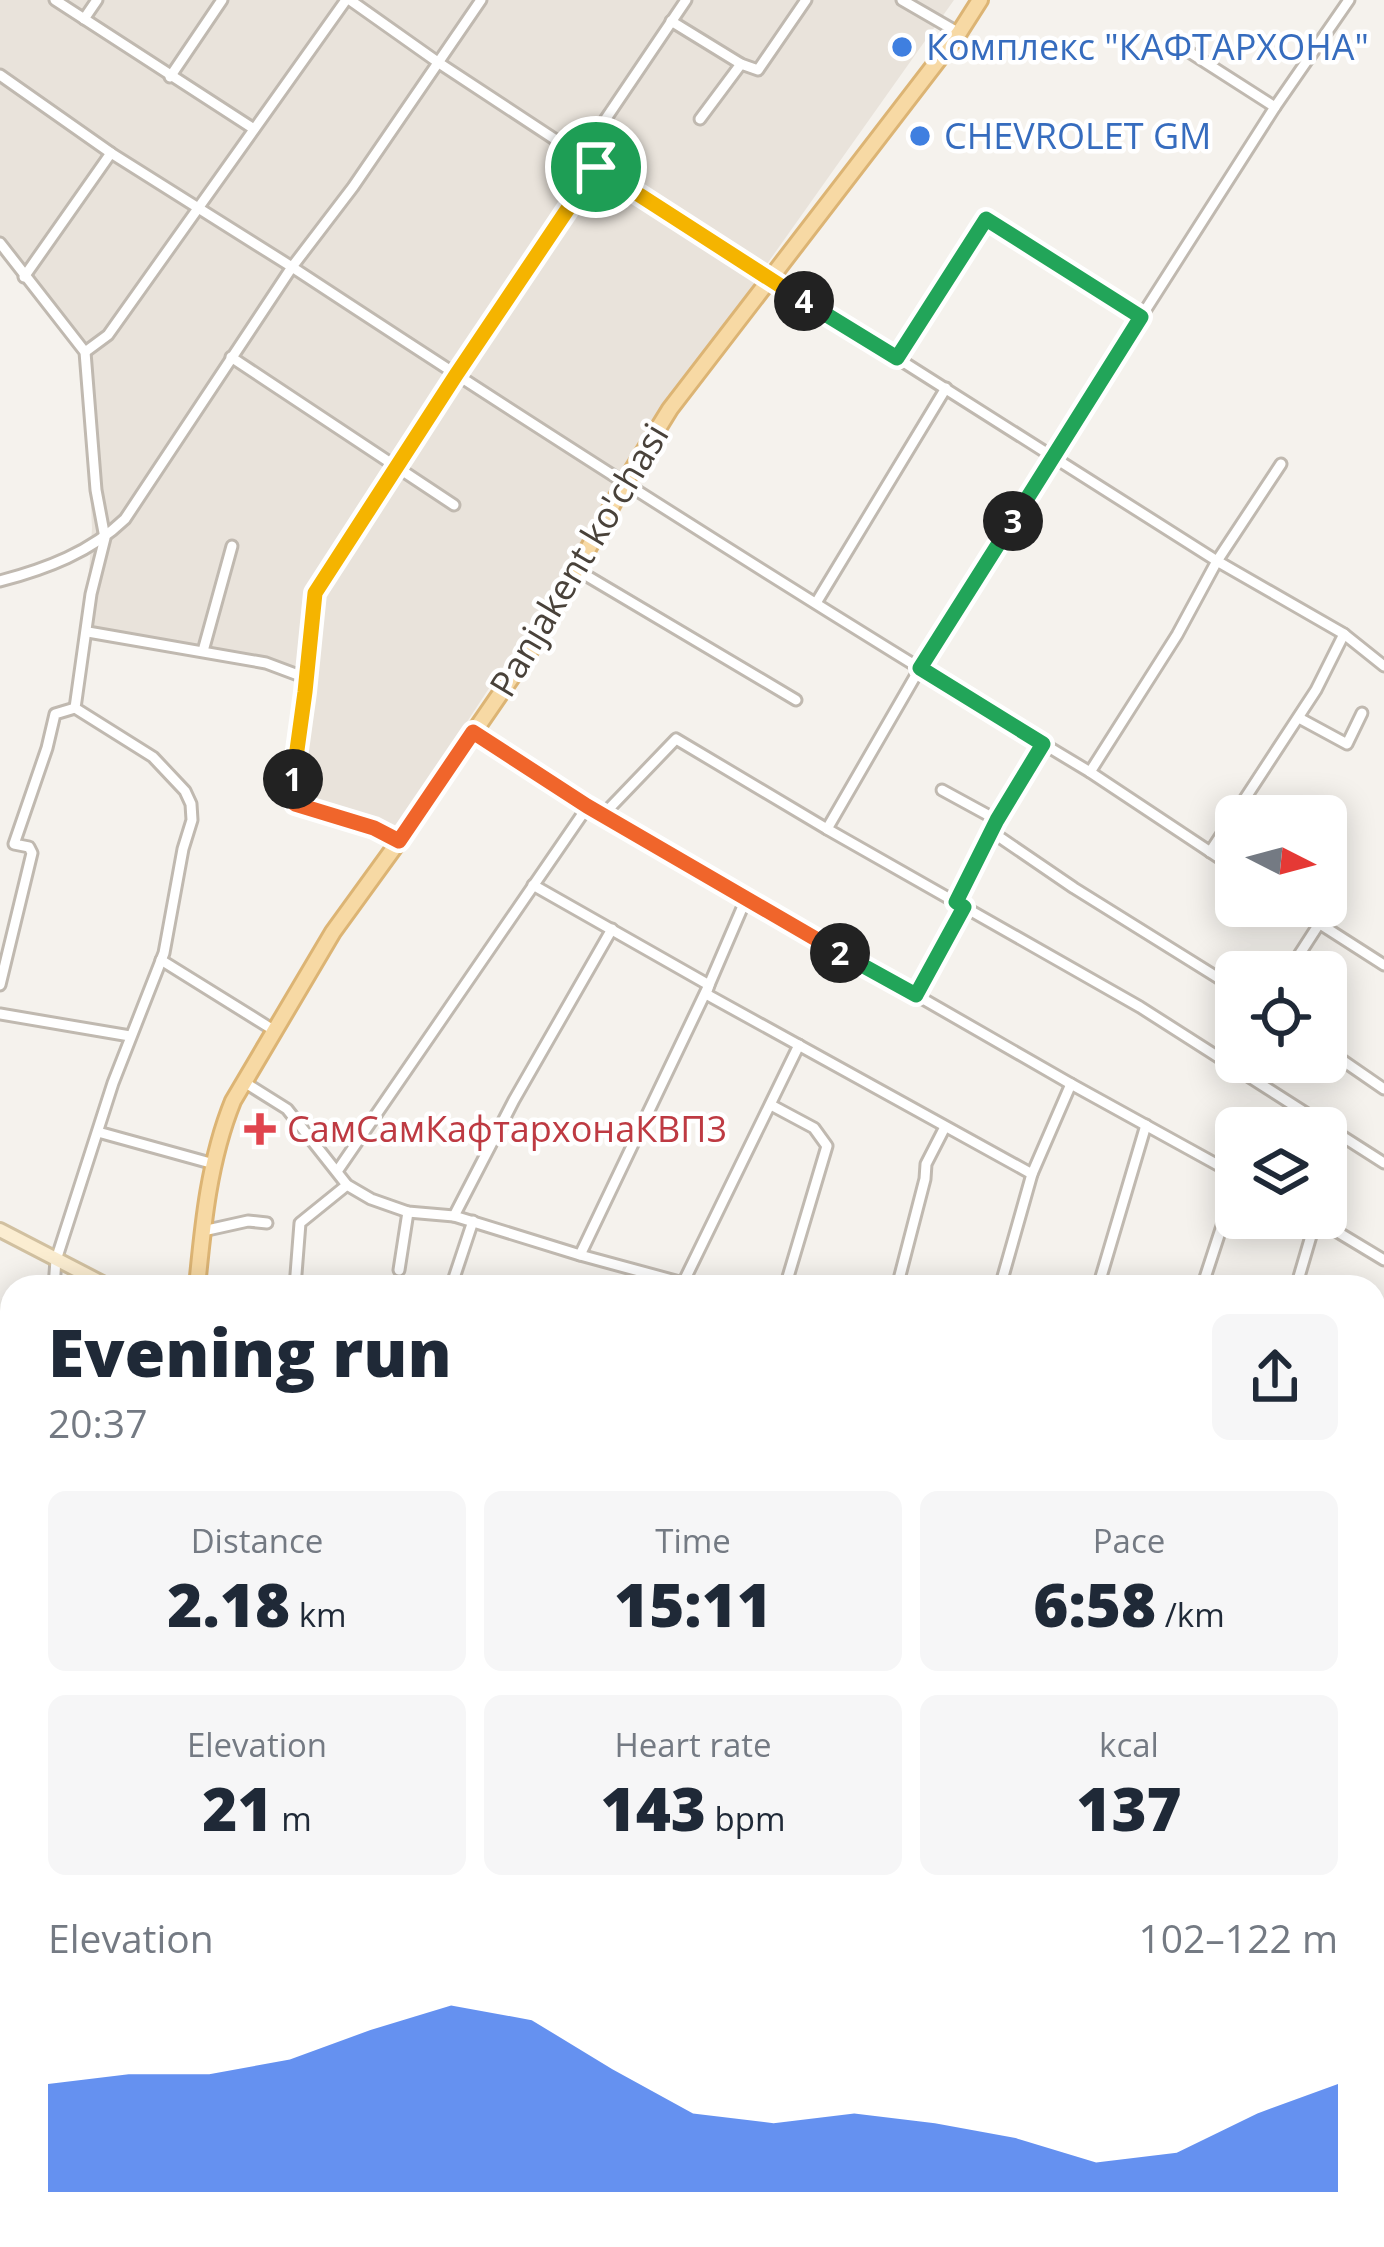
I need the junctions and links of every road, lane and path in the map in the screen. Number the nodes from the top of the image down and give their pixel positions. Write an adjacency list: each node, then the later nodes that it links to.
1 (55, 0): 11 (street)
2 (98, 0): 11 (street)
3 (221, 0): 18 (street)
4 (348, 0): 15 (street); 21 (street)
5 (481, 0): 15 (street)
6 (686, 0): 12 (street)
7 (806, 0): 16 (street)
8 (902, 0): 13 (street)
9 (980, 0): 13 (main road, Panjakent ko'chasi)
10 (1349, 0): 19 (street)
11 (84, 19): 18 (street)
12 (671, 20): 16 (street); 23 (street)
13 (959, 34): 29 (main road, Panjakent ko'chasi)
14 (1186, 50): 19 (street)
15 (439, 63): 23 (street); 27 (street)
16 (740, 64): 20 (street)
17 (0, 75): 22 (street)
18 (170, 77): 21 (street)
19 (1275, 106): 30 (street)
20 (700, 119)
21 (254, 130): 25 (street)
22 (111, 153): 25 (street); 28 (street)
23 (580, 157): 24 (street)
24 (596, 167): 29 (street); 34 (street)
25 (199, 206): 27 (street); 31 (street)
26 (0, 243): 28 (street)
27 (292, 267): 32 (street); 34 (street)
28 (24, 277): 31 (street)
29 (770, 280): 33 (street); 39 (main road, Panjakent ko'chasi)
30 (1141, 317): 33 (street); 36 (street)
31 (85, 352): 41 (street)
32 (231, 357): 38 (street); 41 (street)
33 (897, 358): 35 (street)
34 (456, 375): 38 (street); 39 (street)
35 (946, 388): 36 (street); 46 (street)
36 (1054, 458): 43 (street); 51 (street)
37 (1281, 464): 43 (street)
38 (396, 466): 40 (street); 52 (street)
39 (625, 482): 44 (main road, Panjakent ko'chasi); 46 (street)
40 (454, 505)
41 (105, 538): 45 (street); 47 (street)
42 (232, 546): 49 (street)
43 (1217, 561): 48 (street); 59 (street)
44 (577, 570): 53 (street); 57 (main road, Panjakent ko'chasi)
45 (0, 580)
46 (816, 603): 51 (street)
47 (88, 632): 49 (street); 54 (street)
48 (1344, 634): 50 (street); 56 (street)
49 (203, 651): 52 (street)
50 (1384, 666)
51 (920, 668): 58 (street); 64 (street)
52 (307, 678): 66 (street)
53 (796, 700)
54 (75, 708): 68 (street); 76 (street)
55 (1362, 713): 56 (street)
56 (1299, 718): 69 (street)
57 (473, 732): 61 (street); 66 (main road, Panjakent ko'chasi)
58 (1043, 744): 59 (street); 63 (street)
59 (1090, 772): 69 (street)
60 (942, 790): 63 (street)
61 (587, 806): 62 (street); 71 (street)
62 (603, 815): 64 (street); 72 (street)
63 (997, 820): 65 (street)
64 (827, 829): 73 (street)
65 (992, 832): 73 (street); 78 (street)
66 (399, 841): 83 (main road, Panjakent ko'chasi)
67 (0, 842): 68 (street)
68 (14, 844): 79 (street)
69 (1210, 852): 70 (street)
70 (1215, 855)
71 (533, 885): 75 (street); 97 (street)
72 (746, 899): 80 (street); 81 (street)
73 (960, 905): 81 (street); 94 (street)
74 (1324, 927): 77 (street)
75 (612, 929): 80 (street); 101 (street)
76 (161, 960): 83 (street); 84 (street)
77 (1384, 965)
78 (1215, 976)
79 (0, 985)
80 (709, 986): 85 (street); 109 (street)
81 (916, 995): 88 (street)
82 (0, 1015): 84 (street)
83 (275, 1030): 87 (main road, Panjakent ko'chasi)
84 (130, 1036): 93 (street)
85 (799, 1046): 90 (street); 92 (street)
86 (1347, 1063): 89 (street)
87 (244, 1082): 95 (main road, Panjakent ko'chasi); 97 (street)
88 (1071, 1084): 91 (street); 98 (street)
89 (1384, 1089)
90 (771, 1105): 119 (street); 120 (street)
91 (1146, 1125): 96 (street); 123 (street)
92 (945, 1127): 98 (street); 121 (street)
93 (98, 1132): 95 (street); 110 (street)
94 (1384, 1163)
95 (214, 1164): 105 (main road, Panjakent ko'chasi)
96 (1215, 1166)
97 (338, 1170): 99 (street)
98 (1032, 1174): 122 (street)
99 (347, 1184): 100 (street); 116 (street)
100 (408, 1212): 101 (street); 112 (street)
101 (454, 1216): 102 (street)
102 (473, 1221): 109 (street); 117 (street)
103 (267, 1222): 105 (street)
104 (0, 1230): 110 (main road)
105 (202, 1231): 115 (main road, Panjakent ko'chasi)
106 (1347, 1238): 111 (street)
107 (1217, 1239): 124 (street)
108 (1309, 1239): 125 (street)
109 (580, 1255): 118 (street)
110 (56, 1260): 113 (street); 114 (main road)
111 (1384, 1260)
112 (399, 1270)
113 (55, 1275)
114 (86, 1275)
115 (198, 1275)
116 (296, 1275)
117 (455, 1275)
118 (654, 1275)
119 (687, 1275)
120 (789, 1275)
121 (900, 1275)
122 (1003, 1275)
123 (1102, 1275)
124 (1206, 1275)
125 (1299, 1275)

